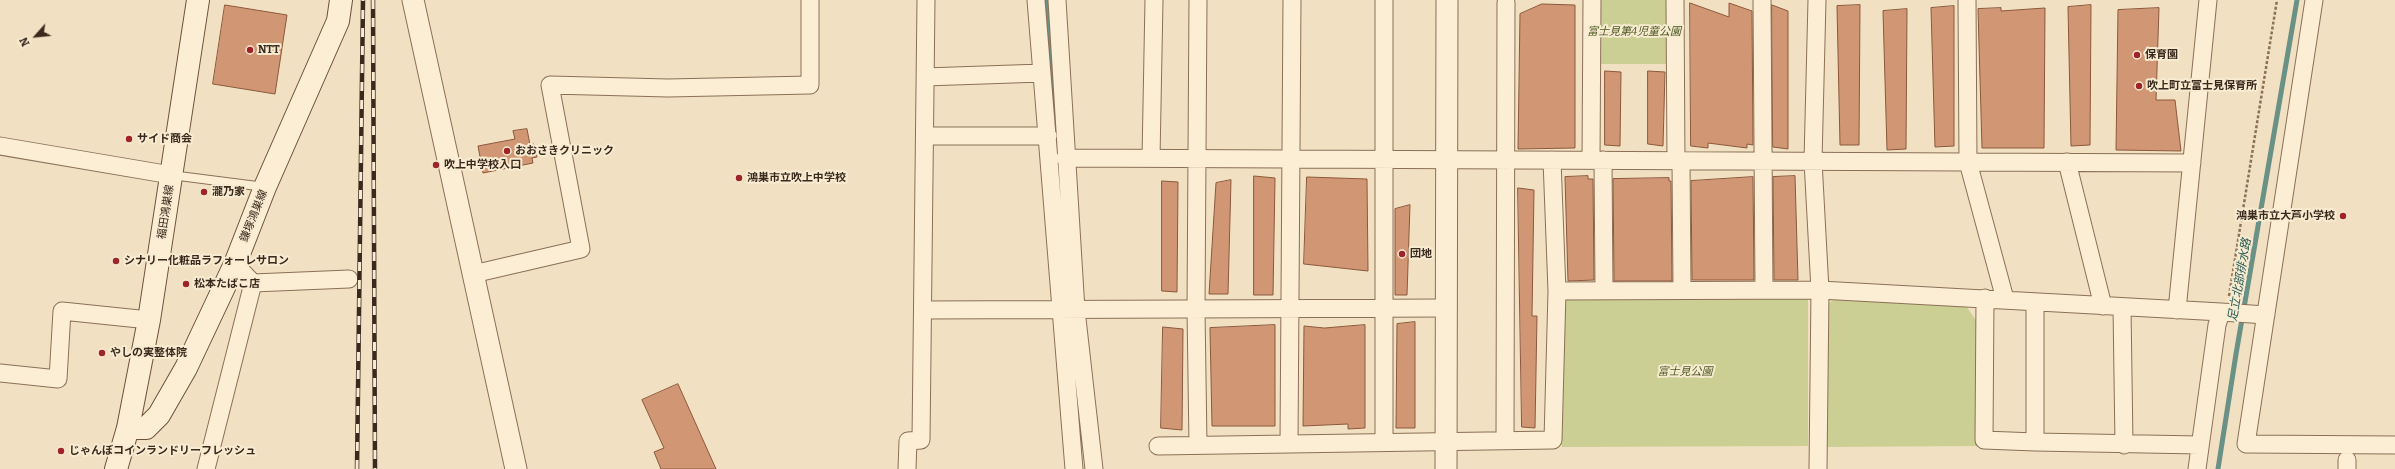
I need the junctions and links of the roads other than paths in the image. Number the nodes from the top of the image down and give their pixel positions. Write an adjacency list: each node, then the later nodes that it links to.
1 (198, 0): 41 (main road, 福田鴻巣線)
2 (340, 0): 42 (main road, 鎌塚鴻巣線)
3 (413, 0): 44 (street)
4 (810, 0): 44 (street)
5 (926, 0): 22 (street)
6 (1036, 0): 21 (street)
7 (1057, 0): 26 (street)
8 (1154, 0): 27 (street)
9 (1198, 0): 28 (street)
10 (1292, 0): 29 (street)
11 (1384, 0): 30 (street)
12 (1447, 0): 31 (street)
13 (1592, 0): 34 (street)
14 (1675, 0): 35 (street)
15 (1762, 0): 36 (street)
16 (1817, 0): 37 (street)
17 (1967, 0): 38 (street)
18 (2208, 0): 40 (street)
19 (2314, 0): 65 (street)
20 (1506, 3): 32 (street)
21 (1042, 73): 22 (street); 24 (street)
22 (925, 77): 23 (street)
23 (925, 136): 24 (street); 61 (street)
24 (1048, 136): 62 (street)
25 (0, 146): 41 (street)
26 (1065, 158): 27 (street); 62 (street)
27 (1151, 158): 28 (street)
28 (1197, 158): 29 (street); 59 (street)
29 (1292, 159): 30 (street); 60 (street)
30 (1385, 159): 31 (street); 57 (street)
31 (1447, 160): 32 (street); 58 (street)
32 (1506, 160): 33 (street); 69 (street)
33 (1552, 160): 34 (street); 51 (street)
34 (1597, 160): 35 (street); 47 (street)
35 (1679, 160): 36 (street); 48 (street)
36 (1762, 161): 37 (street); 49 (street)
37 (1813, 161): 38 (street); 50 (street)
38 (1968, 162): 39 (street); 53 (street)
39 (2067, 162): 40 (street); 55 (street)
40 (2192, 163): 63 (street)
41 (171, 176): 42 (lane); 66 (main road, 福田鴻巣線)
42 (266, 187): 43 (main road, 鎌塚鴻巣線)
43 (235, 264): 46 (street); 68 (main road, 鎌塚鴻巣線)
44 (474, 274): 81 (street)
45 (349, 279): 46 (street)
46 (253, 283): 80 (street)
47 (1604, 290): 48 (street); 51 (street)
48 (1682, 290): 49 (street)
49 (1764, 290): 50 (street)
50 (1820, 290): 52 (street); 86 (street)
51 (1557, 291): 69 (street)
52 (1985, 298): 53 (street); 72 (street)
53 (2005, 299): 54 (street)
54 (2035, 302): 55 (street); 72 (street)
55 (2103, 306): 56 (street)
56 (2122, 307): 63 (street); 75 (street)
57 (1383, 308): 58 (street); 60 (street); 71 (street)
58 (1446, 308): 70 (street)
59 (1196, 309): 60 (street); 62 (street); 74 (street)
60 (1289, 309): 73 (street)
61 (923, 310): 62 (street); 82 (street)
62 (1068, 310): 83 (street); 84 (street)
63 (2177, 310): 64 (street)
64 (2224, 312): 65 (street); 76 (street)
65 (2266, 315): 77 (street)
66 (149, 320): 67 (street); 68 (main road, 福田鴻巣線)
67 (0, 373)
68 (128, 428): 79 (main road, 福田鴻巣線)
69 (1505, 440): 70 (street)
70 (1446, 441): 71 (street); 85 (street)
71 (1384, 442): 73 (street)
72 (2035, 442): 75 (street)
73 (1289, 444): 74 (street)
74 (1198, 445): 78 (street)
75 (2124, 445): 76 (street)
76 (2200, 445): 87 (street)
77 (2395, 445)
78 (1158, 446)
79 (116, 469)
80 (206, 469)
81 (516, 469)
82 (907, 469)
83 (1074, 469)
84 (1094, 469)
85 (1446, 469)
86 (1818, 469)
87 (2197, 469)

